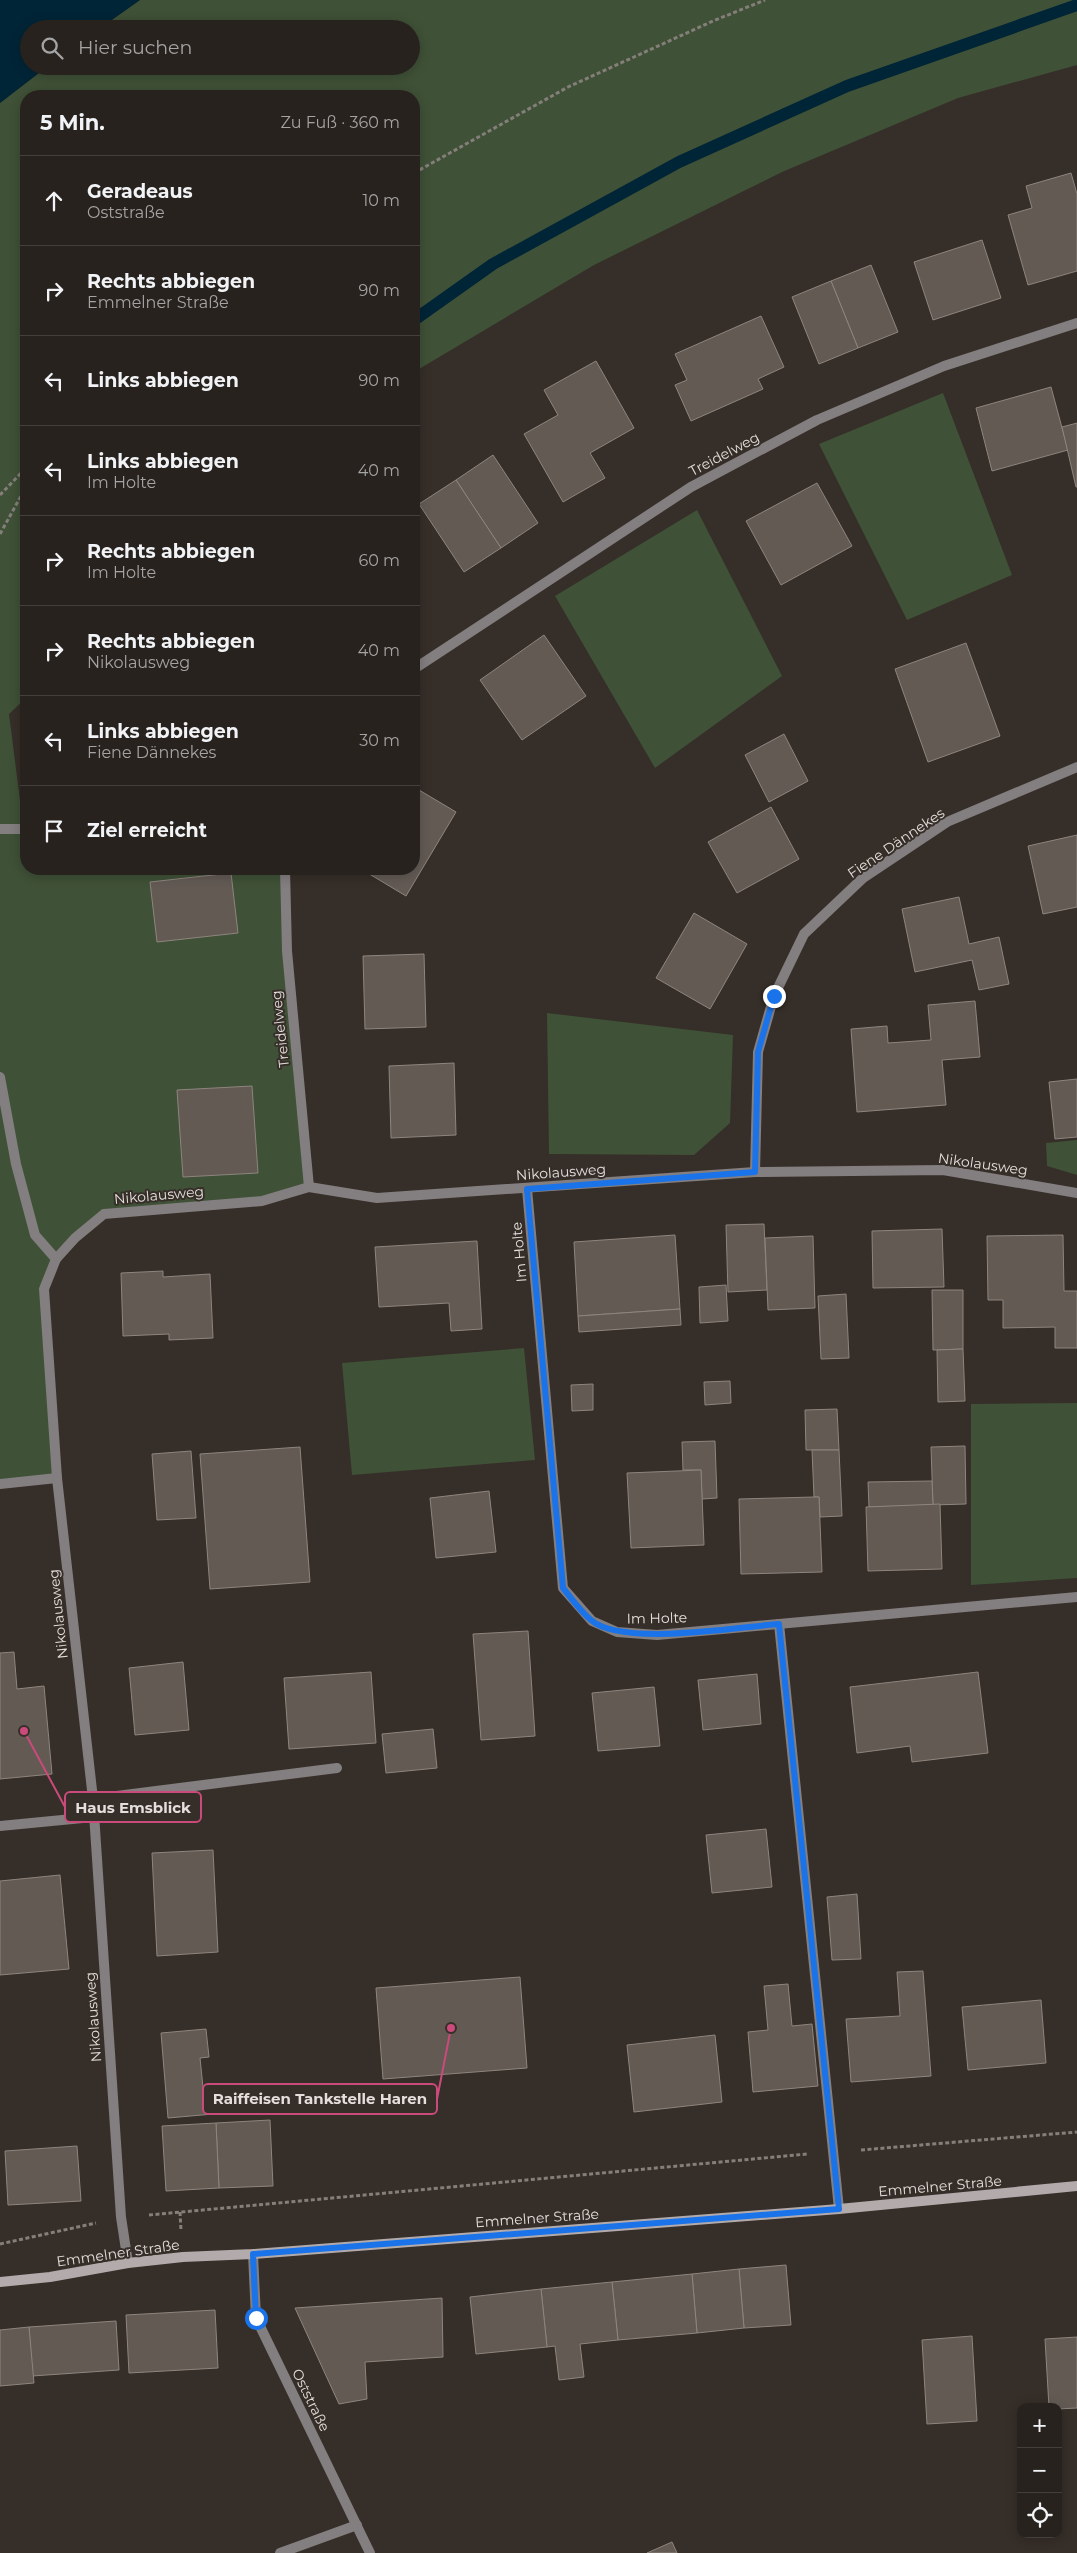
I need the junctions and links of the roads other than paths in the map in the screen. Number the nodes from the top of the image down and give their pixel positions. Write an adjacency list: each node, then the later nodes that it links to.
1 (1077, 323): 2 (street, Treidelweg)
2 (420, 665)
3 (1077, 767): 8 (street, Fiene Dännekes)
4 (0, 829): 5 (street)
5 (20, 829)
6 (285, 875): 9 (street, Treidelweg)
7 (0, 1077): 12 (street)
8 (755, 1172): 10 (street, Nikolausweg); 11 (street, Nikolausweg)
9 (310, 1187): 10 (street, Nikolausweg); 12 (street, Nikolausweg)
10 (527, 1189): 16 (street, Im Holte)
11 (1077, 1193)
12 (56, 1259): 13 (street, Nikolausweg)
13 (57, 1478): 14 (street); 18 (street, Nikolausweg)
14 (0, 1484)
15 (1077, 1597): 16 (street, Im Holte)
16 (779, 1624): 22 (street)
17 (337, 1768): 18 (street)
18 (93, 1799): 19 (street, Nikolausweg)
19 (93, 1817): 20 (street); 24 (street, Nikolausweg)
20 (0, 1826)
21 (1077, 2186): 22 (street, Emmelner Straße)
22 (839, 2209): 23 (street, Emmelner Straße)
23 (253, 2254): 24 (street, Emmelner Straße); 26 (street, Oststraße)
24 (128, 2262): 25 (street, Emmelner Straße)
25 (0, 2282)
26 (357, 2525): 27 (street); 28 (street, Oststraße)
27 (280, 2553)
28 (370, 2553)

